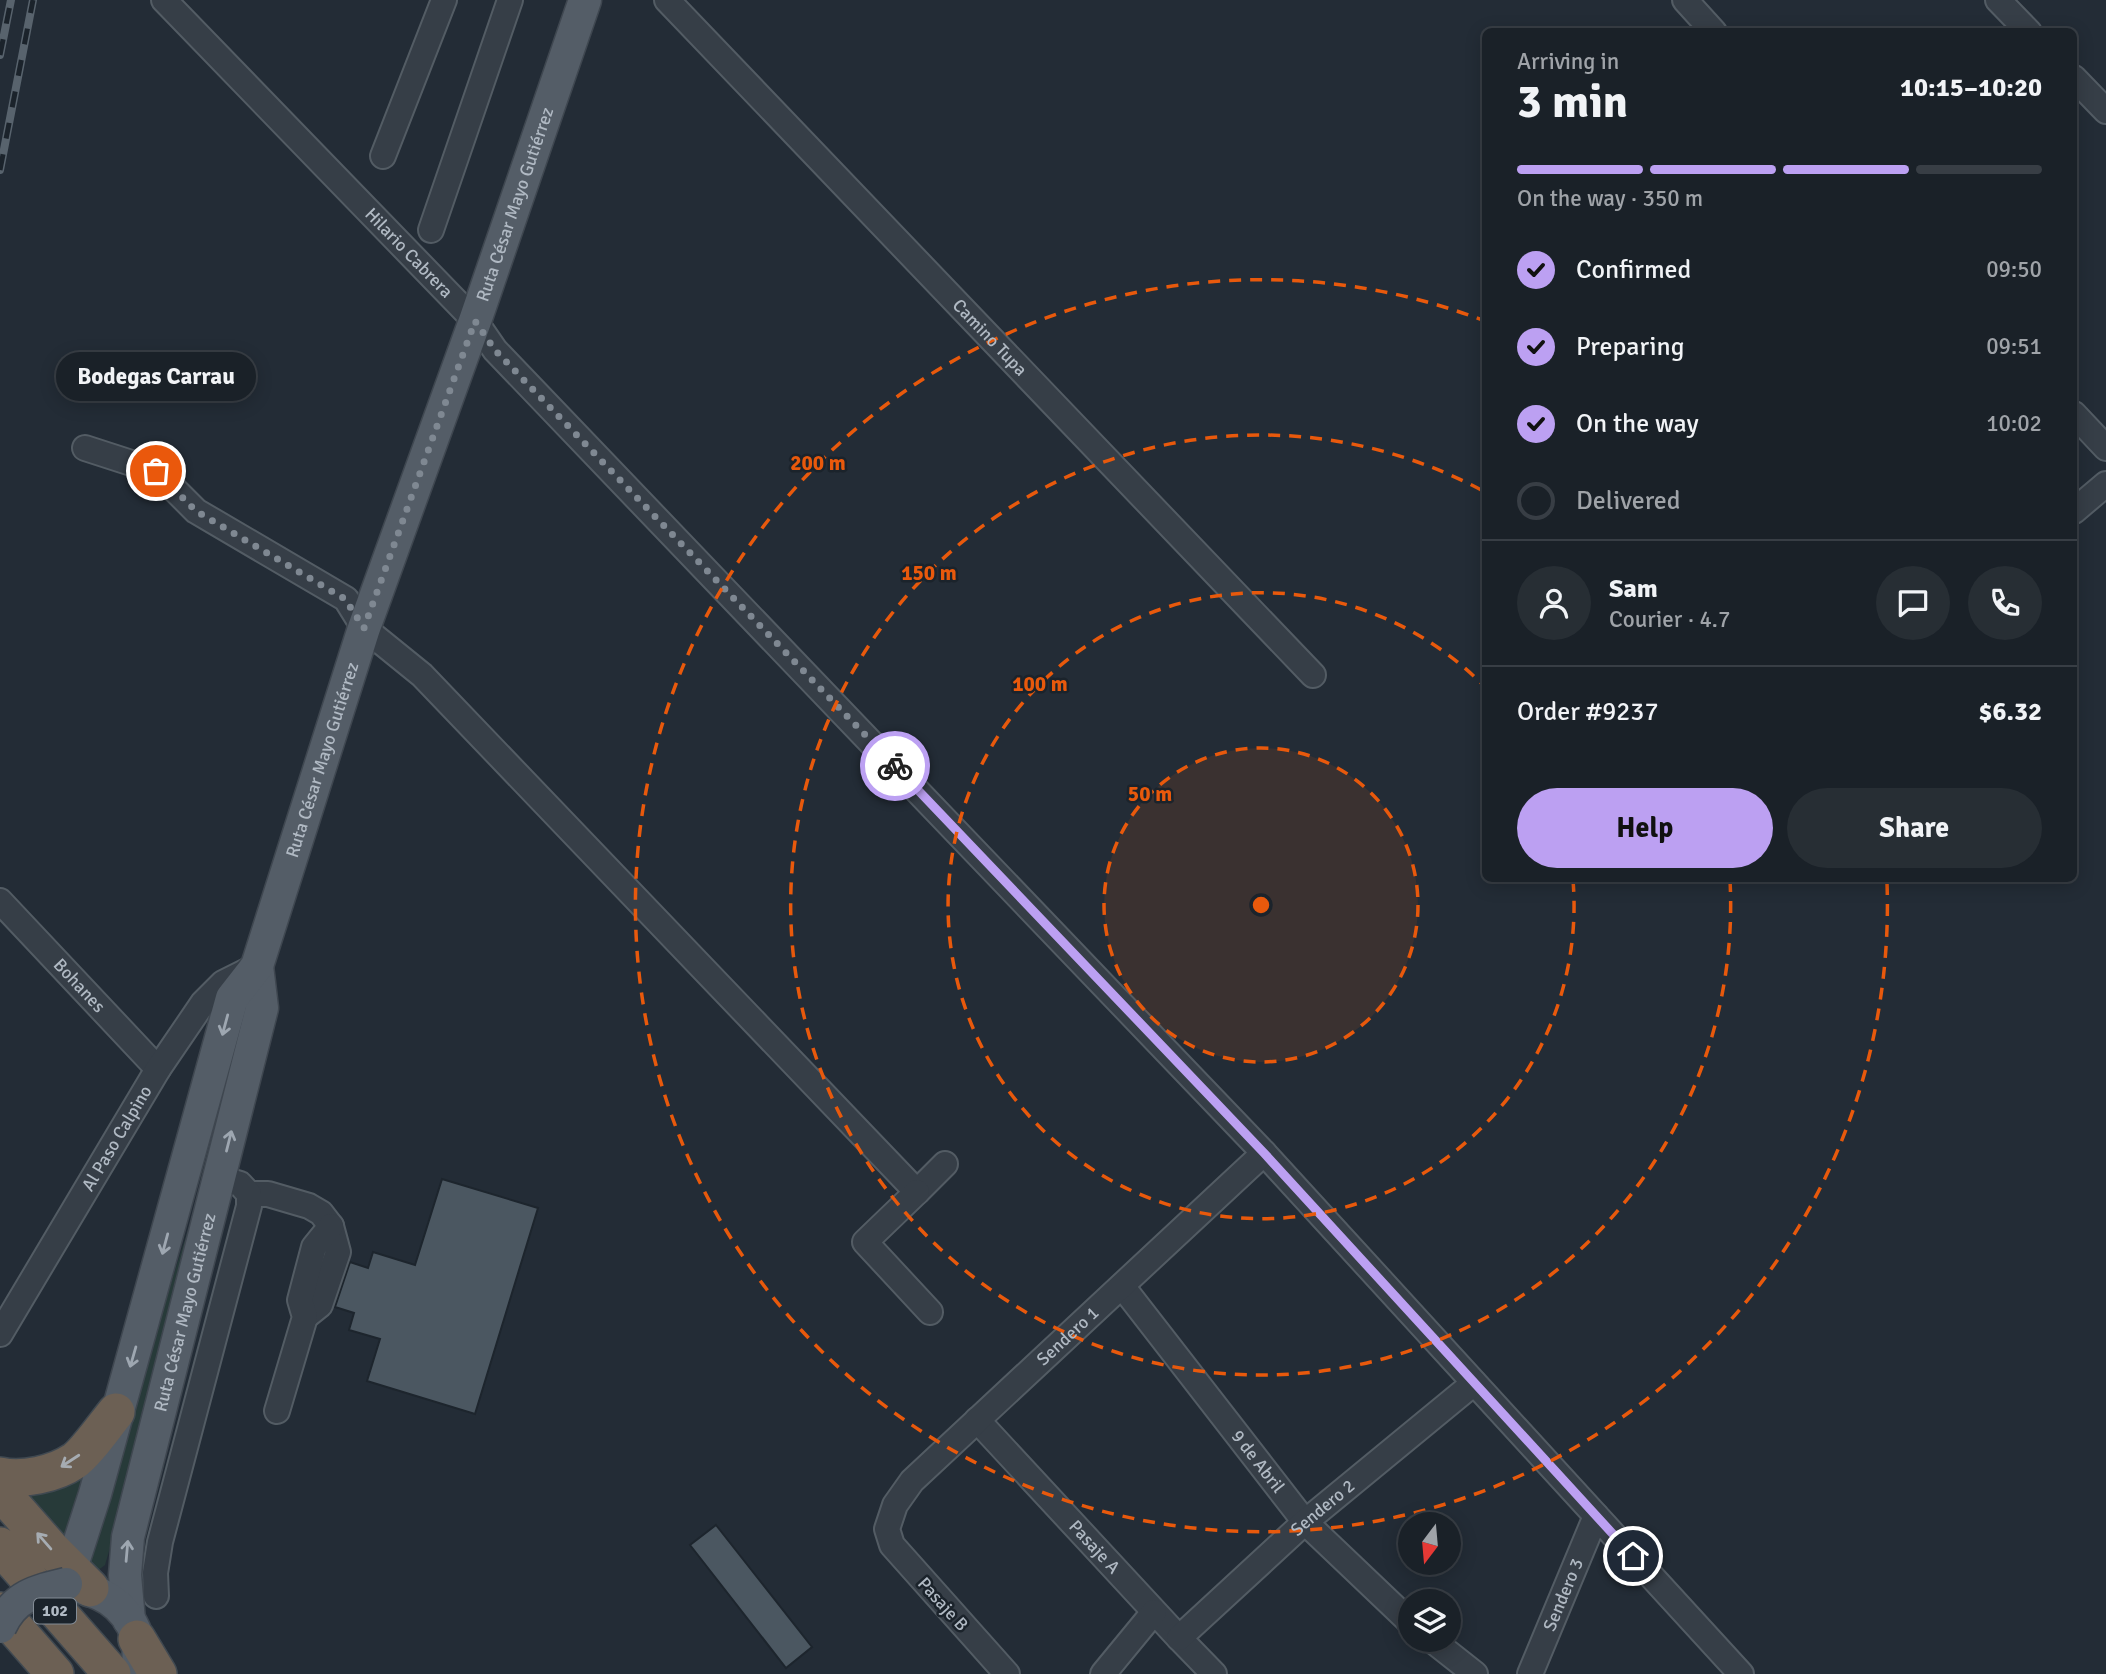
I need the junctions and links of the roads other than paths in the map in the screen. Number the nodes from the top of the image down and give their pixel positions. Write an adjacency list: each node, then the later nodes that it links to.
1 (164, 0): 14 (street, Hilario Cabrera)
2 (444, 0): 12 (street)
3 (510, 0): 13 (street)
4 (586, 0): 14 (main road, Ruta César Mayo Gutiérrez)
5 (667, 0): 21 (street, Camino Tupa)
6 (1685, 0): 8 (street)
7 (1998, 0): 9 (street)
8 (1710, 28)
9 (2025, 28)
10 (2077, 81): 11 (street)
11 (2106, 111)
12 (383, 156)
13 (431, 230)
14 (475, 321): 20 (main road, Ruta César Mayo Gutiérrez); 25 (street, Hilario Cabrera)
15 (2077, 417): 17 (street)
16 (85, 448): 20 (street)
17 (2106, 448)
18 (2106, 484): 19 (street)
19 (2077, 508)
20 (364, 628): 23 (main road, Ruta César Mayo Gutiérrez); 28 (street)
21 (1313, 675)
22 (0, 901): 24 (street, Bohanes)
23 (257, 966): 24 (street, Al Paso Calpino); 27 (main road, Ruta César Mayo Gutiérrez, one-way to 23); 35 (main road, Ruta César Mayo Gutiérrez, one-way to 35)
24 (158, 1069): 32 (street, Al Paso Calpino)
25 (1264, 1153): 30 (street, Sendero 1); 33 (street, Hilario Cabrera)
26 (945, 1164): 28 (street)
27 (220, 1178): 29 (street); 51 (main road, Ruta César Mayo Gutiérrez, one-way to 27)
28 (917, 1192): 31 (street)
29 (249, 1194): 34 (street); 44 (street)
30 (1122, 1286): 36 (street, Sendero 1); 40 (street, 9 de Abril)
31 (930, 1312)
32 (0, 1334)
33 (1474, 1383): 39 (street, Hilario Cabrera); 40 (street, Sendero 2)
34 (277, 1411)
35 (116, 1412): 37 (highway, one-way to 37); 43 (main road, Ruta César Mayo Gutiérrez)
36 (977, 1420): 41 (street, Sendero 1); 47 (street, Pasaje A)
37 (0, 1476)
38 (0, 1491): 43 (highway, one-way to 38)
39 (1596, 1516): 57 (street, Sendero 3); 58 (street, Hilario Cabrera)
40 (1305, 1522): 46 (street, 9 de Abril); 49 (street, Sendero 2)
41 (887, 1529): 53 (street, Pasaje B)
42 (0, 1546): 51 (highway, 102)
43 (76, 1580): 48 (main road, bridge); 51 (main road)
44 (156, 1596)
45 (0, 1611): 52 (highway, 102)
46 (1398, 1611)
47 (1154, 1612): 49 (street, Pasaje A); 54 (street)
48 (0, 1627)
49 (1179, 1638): 55 (street, Pasaje A)
50 (1447, 1652): 56 (street)
51 (136, 1658)
52 (55, 1674)
53 (1007, 1674)
54 (1103, 1674)
55 (1214, 1674)
56 (1475, 1674)
57 (1530, 1674)
58 (1741, 1674)

